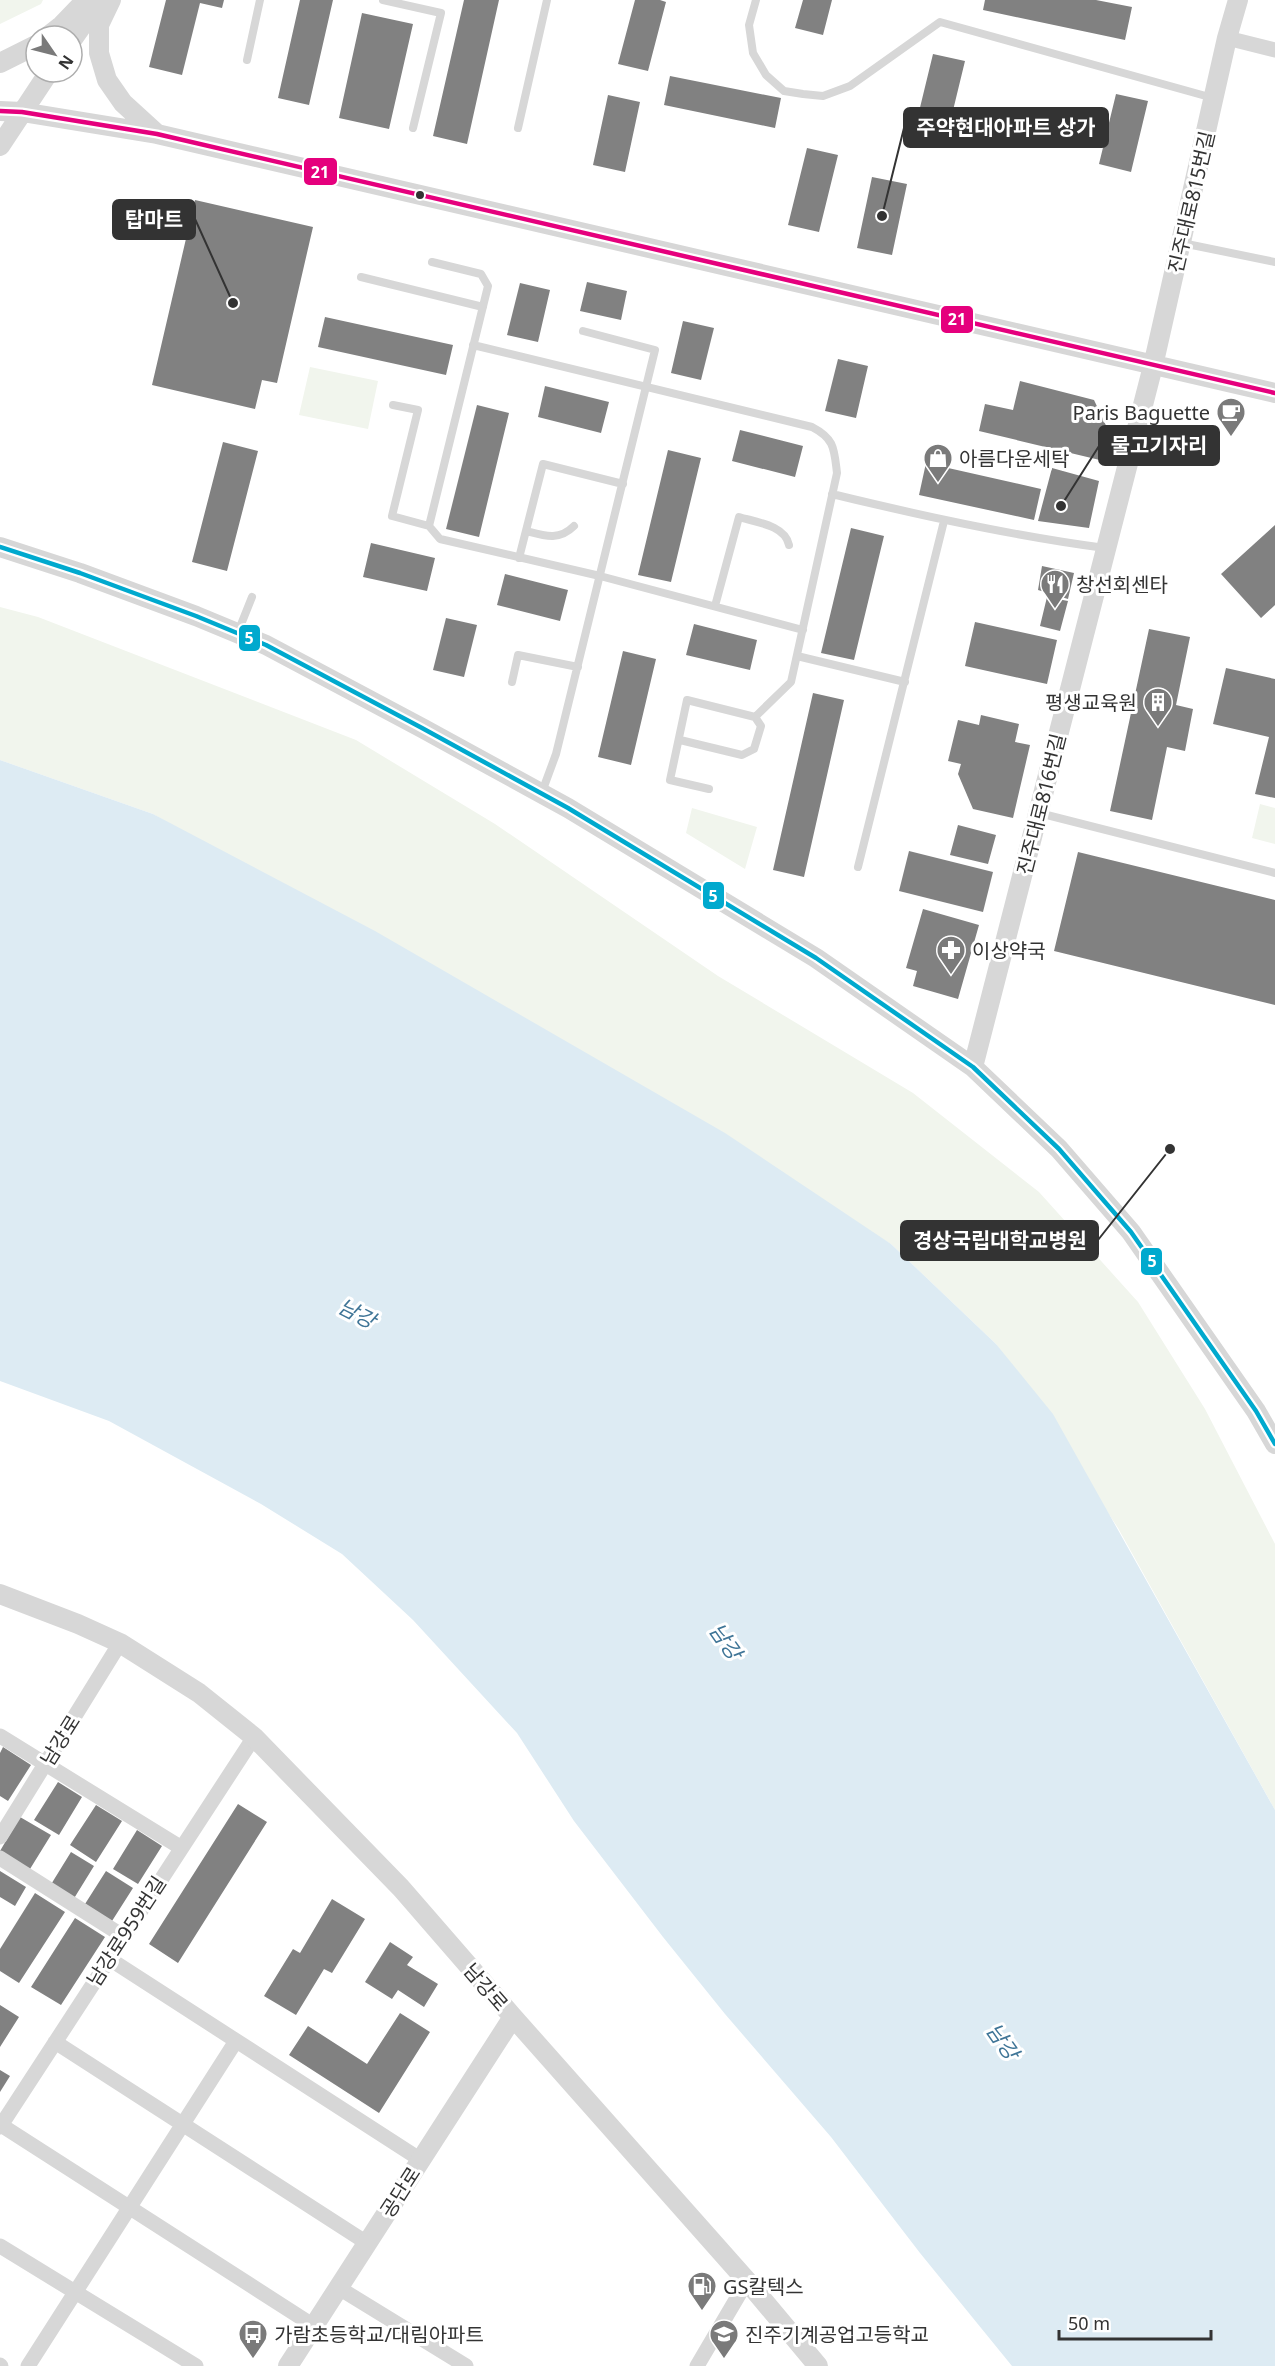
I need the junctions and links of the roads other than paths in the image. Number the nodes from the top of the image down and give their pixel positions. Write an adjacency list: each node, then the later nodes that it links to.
1 (86, 0): 9 (street)
2 (100, 0): 10 (street)
3 (111, 0): 22 (street)
4 (260, 0): 14 (lane)
5 (383, 0): 20 (lane)
6 (547, 0): 21 (lane)
7 (756, 0): 17 (lane)
8 (1238, 0): 11 (street, 진주대로815번길)
9 (63, 24)
10 (83, 24)
11 (1227, 38): 12 (street); 17 (street, 진주대로815번길)
12 (1275, 50)
13 (24, 51): 15 (street)
14 (247, 60)
15 (0, 63)
16 (42, 84): 19 (street)
17 (1215, 98): 24 (street, 진주대로815번길)
18 (0, 111): 19 (street)
19 (22, 112): 22 (street); 23 (street)
20 (413, 128)
21 (518, 128)
22 (157, 134): 31 (street)
23 (0, 146)
24 (1182, 243): 26 (lane); 31 (street, 진주대로815번길)
25 (432, 262): 28 (lane)
26 (1275, 262)
27 (361, 277): 28 (lane)
28 (483, 307): 30 (lane)
29 (583, 331): 32 (lane)
30 (473, 345): 32 (lane); 38 (lane)
31 (1153, 366): 33 (street); 43 (street, 진주대로816번길)
32 (647, 387): 35 (lane); 36 (lane)
33 (1275, 393)
34 (393, 405): 38 (lane)
35 (623, 484): 40 (lane); 45 (lane)
36 (832, 494): 37 (lane); 48 (lane)
37 (944, 521): 43 (lane); 53 (lane)
38 (429, 526): 44 (lane)
39 (574, 526): 40 (lane)
40 (526, 531): 44 (lane)
41 (789, 545): 47 (lane)
42 (0, 547): 49 (street)
43 (1107, 548): 58 (street, 진주대로816번길)
44 (519, 558): 45 (lane)
45 (600, 576): 47 (lane); 51 (lane)
46 (252, 597): 49 (lane)
47 (716, 606): 48 (lane)
48 (803, 630): 50 (lane)
49 (238, 633): 57 (street)
50 (797, 656): 53 (lane); 54 (lane)
51 (578, 667): 52 (lane); 57 (lane)
52 (512, 682)
53 (905, 682): 59 (lane)
54 (755, 717): 55 (lane); 55 (lane)
55 (680, 740): 56 (lane)
56 (709, 789)
57 (542, 793): 61 (street)
58 (1039, 813): 60 (lane); 61 (street, 진주대로816번길)
59 (858, 867)
60 (1275, 873)
61 (973, 1067): 62 (street)
62 (1275, 1444)
63 (0, 1594): 64 (street, 남강로)
64 (120, 1644): 66 (street, 남강로); 67 (street, 남강로)
65 (0, 1736): 67 (street)
66 (254, 1737): 69 (street, 남강로959번길); 73 (street, 남강로)
67 (46, 1764): 68 (street, 남강로); 69 (street)
68 (0, 1837)
69 (180, 1847): 71 (street, 남강로959번길)
70 (0, 1858): 71 (street)
71 (123, 1936): 72 (street, 남강로959번길)
72 (108, 1958): 74 (street); 75 (street, 남강로959번길)
73 (513, 2017): 78 (street, 공단로); 82 (street, 남강로)
74 (236, 2041): 76 (street); 78 (street)
75 (55, 2042): 76 (street); 77 (street, 남강로959번길)
76 (182, 2124): 79 (street); 80 (street)
77 (1, 2126): 79 (street)
78 (421, 2160): 80 (street, 공단로)
79 (130, 2207): 84 (street); 85 (street)
80 (367, 2243): 83 (street, 공단로)
81 (0, 2246): 84 (street)
82 (747, 2281): 90 (street); 91 (street, 남강로)
83 (339, 2288): 85 (street, 공단로); 89 (street)
84 (76, 2292): 86 (street); 87 (street)
85 (314, 2326): 88 (street, 공단로)
86 (28, 2366)
87 (196, 2366)
88 (288, 2366)
89 (466, 2366)
90 (697, 2366)
91 (818, 2366)

